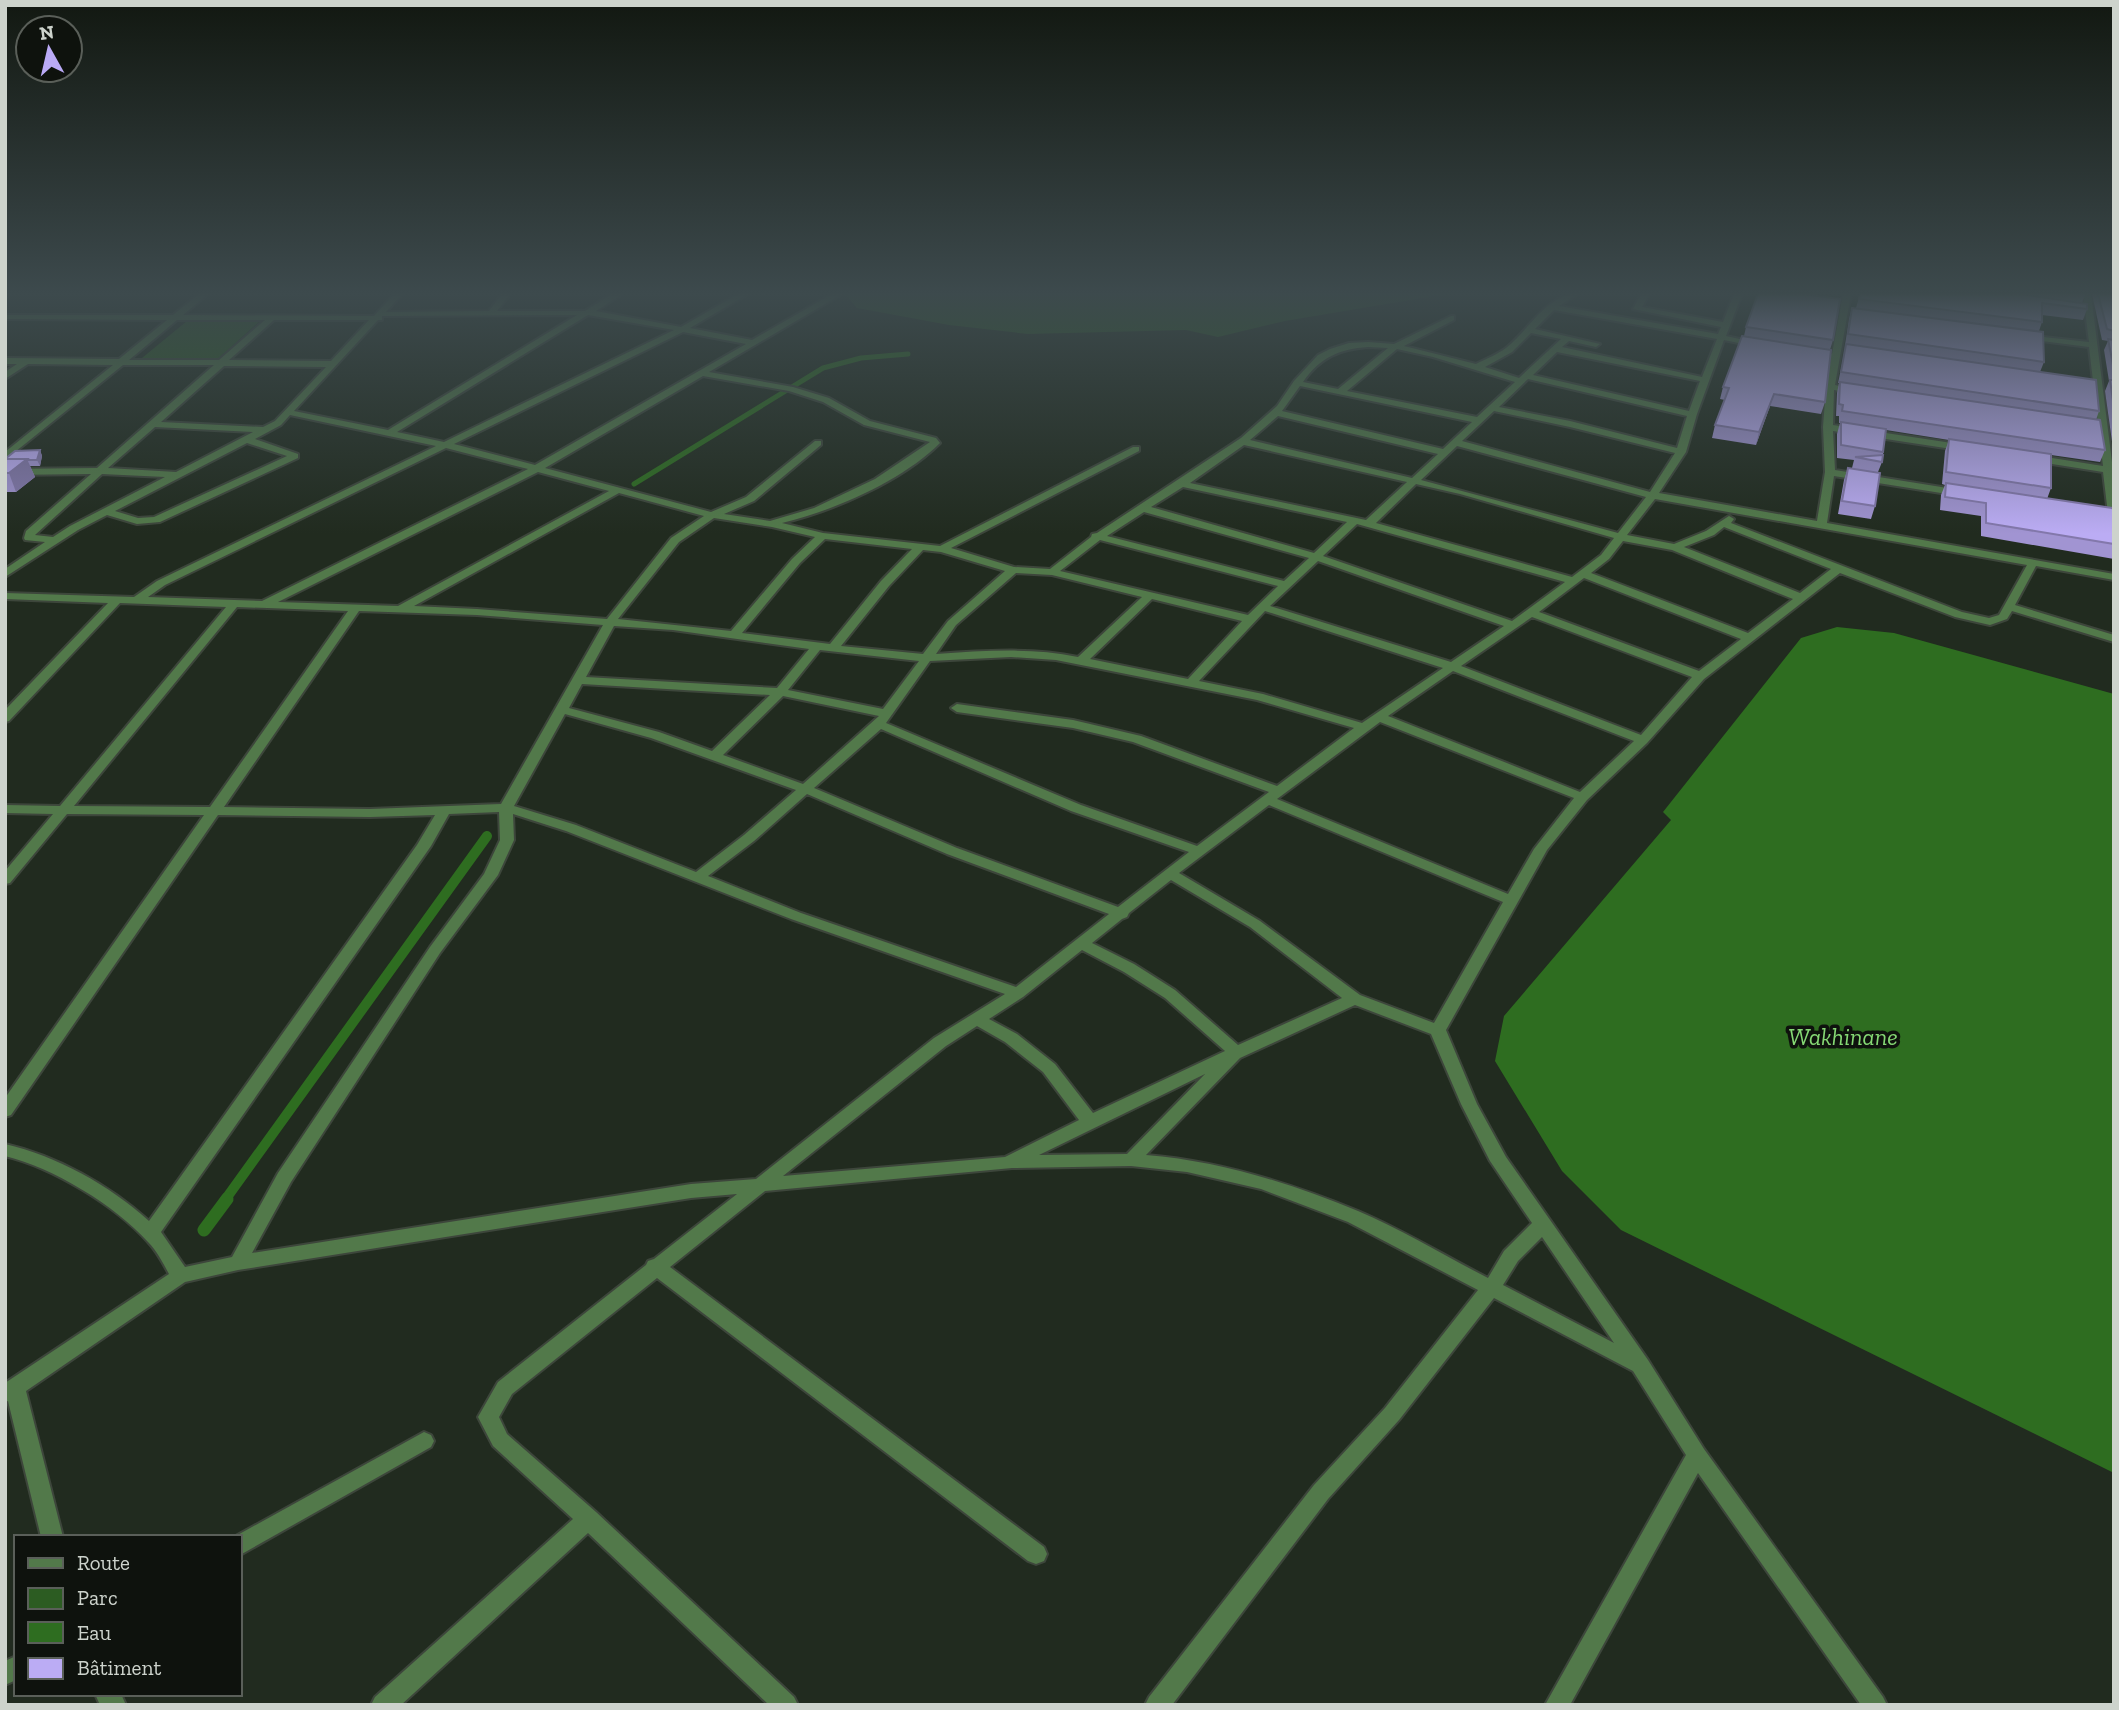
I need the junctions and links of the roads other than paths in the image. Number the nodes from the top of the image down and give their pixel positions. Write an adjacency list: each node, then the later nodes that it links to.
1 (110, 374): 45 (street)
2 (209, 374): 30 (street)
3 (324, 374): 25 (street)
4 (485, 374): 35 (street)
5 (592, 374): 40 (street)
6 (699, 374): 47 (street)
7 (705, 374): 66 (street)
8 (1303, 374): 18 (street)
9 (1363, 374): 22 (street)
10 (1501, 374): 16 (street)
11 (1530, 374): 16 (street)
12 (1676, 374): 17 (street)
13 (1708, 374): 17 (street)
14 (1833, 374): 20 (street)
15 (2097, 374): 21 (street)
16 (1524, 379): 24 (street); 27 (street)
17 (1706, 380): 27 (street)
18 (1297, 383): 22 (street); 26 (street)
19 (2083, 385): 21 (street)
20 (1830, 387): 23 (street); 32 (street)
21 (2097, 387): 28 (street)
22 (1341, 391): 29 (street)
23 (1871, 393)
24 (1491, 408): 29 (street); 44 (street)
25 (291, 413): 34 (street); 35 (street)
26 (1277, 413): 37 (street); 43 (street)
27 (1692, 414): 44 (street)
28 (2109, 418): 33 (street)
29 (1477, 420): 38 (street)
30 (152, 424): 34 (street); 49 (street)
31 (2088, 426): 33 (street)
32 (1828, 427): 42 (street); 51 (street)
33 (2102, 428): 48 (street)
34 (268, 430): 36 (street)
35 (391, 432): 40 (street)
36 (249, 440): 52 (street); 60 (street)
37 (1244, 442): 53 (street); 54 (street)
38 (1454, 442): 43 (street); 56 (street)
39 (818, 443): 61 (street)
40 (447, 445): 47 (street); 89 (street)
41 (1136, 449): 75 (street)
42 (1970, 449)
43 (1443, 452): 53 (street)
44 (1681, 452): 56 (street)
45 (5, 457)
46 (2025, 457): 48 (street)
47 (536, 469): 55 (street); 91 (street)
48 (2107, 470): 63 (street)
49 (101, 471): 50 (street); 52 (street); 72 (street)
50 (5, 472)
51 (1830, 472): 57 (street); 68 (street)
52 (182, 475): 60 (street)
53 (1410, 482): 65 (street); 71 (street)
54 (1182, 484): 58 (street); 64 (street)
55 (616, 491): 61 (street); 95 (street)
56 (1651, 495): 59 (street); 71 (street)
57 (1978, 496)
58 (1146, 509): 69 (street); 76 (street)
59 (1737, 511): 67 (street); 68 (street)
60 (107, 512): 72 (street)
61 (712, 515): 66 (street); 98 (street)
62 (2100, 515): 63 (street)
63 (2113, 519)
64 (1355, 520): 65 (street); 76 (street)
65 (1369, 523): 82 (street)
66 (770, 524): 70 (street)
67 (1725, 524): 74 (street); 79 (street)
68 (1821, 526): 77 (street)
69 (1096, 536): 80 (street); 84 (street)
70 (823, 537): 73 (street); 100 (street)
71 (1621, 537): 74 (street); 82 (street)
72 (53, 540): 81 (street)
73 (920, 547): 75 (street); 104 (street)
74 (1675, 547): 87 (street)
75 (942, 549): 78 (street)
76 (1314, 556): 84 (street); 99 (street)
77 (2034, 563): 83 (street); 93 (street)
78 (1013, 570): 80 (street); 105 (street)
79 (1837, 570): 87 (street); 93 (street)
80 (1052, 572): 85 (street)
81 (5, 574)
82 (1579, 577): 96 (street); 101 (street)
83 (2114, 577)
84 (1286, 585): 92 (street)
85 (1151, 594): 97 (street); 106 (street)
86 (5, 596): 88 (street)
87 (1799, 597): 101 (street)
88 (116, 601): 89 (street); 115 (street)
89 (136, 601): 90 (street)
90 (233, 605): 91 (street); 123 (street)
91 (264, 605): 94 (street)
92 (1262, 607): 97 (street); 107 (street)
93 (2009, 607): 102 (street)
94 (356, 608): 95 (street); 127 (street)
95 (397, 611): 98 (street)
96 (1531, 613): 99 (street); 108 (street)
97 (1250, 619): 110 (street)
98 (611, 621): 100 (street); 109 (street)
99 (1513, 625): 107 (street)
100 (735, 634): 103 (street)
101 (1747, 637): 108 (street)
102 (2114, 639)
103 (817, 647): 104 (street); 111 (street)
104 (832, 649): 105 (street)
105 (927, 658): 106 (street); 116 (street)
106 (1083, 659): 110 (street)
107 (1450, 666): 114 (street); 118 (street)
108 (1700, 676): 118 (street)
109 (578, 680): 111 (street); 113 (street)
110 (1192, 682): 117 (street)
111 (780, 692): 116 (street); 119 (street)
112 (957, 708): 121 (street)
113 (563, 710): 119 (street); 124 (street)
114 (1380, 717): 117 (street); 122 (street)
115 (5, 718)
116 (883, 719): 120 (street); 128 (street)
117 (1364, 727): 121 (street)
118 (1643, 740): 122 (street)
119 (714, 757): 120 (street)
120 (805, 789): 130 (street); 133 (street)
121 (1273, 796): 128 (street); 132 (street)
122 (1582, 797): 132 (street)
123 (64, 808): 125 (street); 127 (street); 131 (street)
124 (506, 808): 126 (street); 130 (street); 148 (street)
125 (5, 809)
126 (444, 811): 127 (street); 147 (street)
127 (214, 812): 140 (street)
128 (1199, 851): 129 (street)
129 (1170, 874): 133 (street); 136 (street)
130 (698, 877): 135 (street)
131 (5, 880)
132 (1513, 901): 138 (street)
133 (1122, 914): 134 (street)
134 (1082, 944): 135 (street); 139 (street)
135 (1018, 992): 137 (street)
136 (1354, 999): 138 (street); 139 (street)
137 (977, 1019): 141 (street); 145 (street)
138 (1438, 1030): 146 (street)
139 (1236, 1052): 141 (street); 143 (street)
140 (5, 1111)
141 (1090, 1122): 144 (street)
142 (5, 1150): 147 (street)
143 (1131, 1160): 144 (street); 151 (street)
144 (1007, 1163): 145 (street)
145 (754, 1187): 148 (street); 149 (street)
146 (1542, 1225): 151 (street); 152 (street)
147 (151, 1232): 150 (street)
148 (238, 1263): 150 (street)
149 (655, 1266): 156 (street); 159 (street)
150 (180, 1276): 153 (street)
151 (1491, 1288): 152 (street); 162 (street)
152 (1641, 1366): 155 (street)
153 (10, 1391): 157 (street)
154 (424, 1441): 158 (street)
155 (1697, 1455): 163 (street); 164 (street)
156 (588, 1520): 160 (street); 161 (street)
157 (51, 1535)
158 (242, 1544)
159 (1036, 1554)
160 (383, 1705)
161 (786, 1705)
162 (1157, 1705)
163 (1557, 1705)
164 (1875, 1705)

